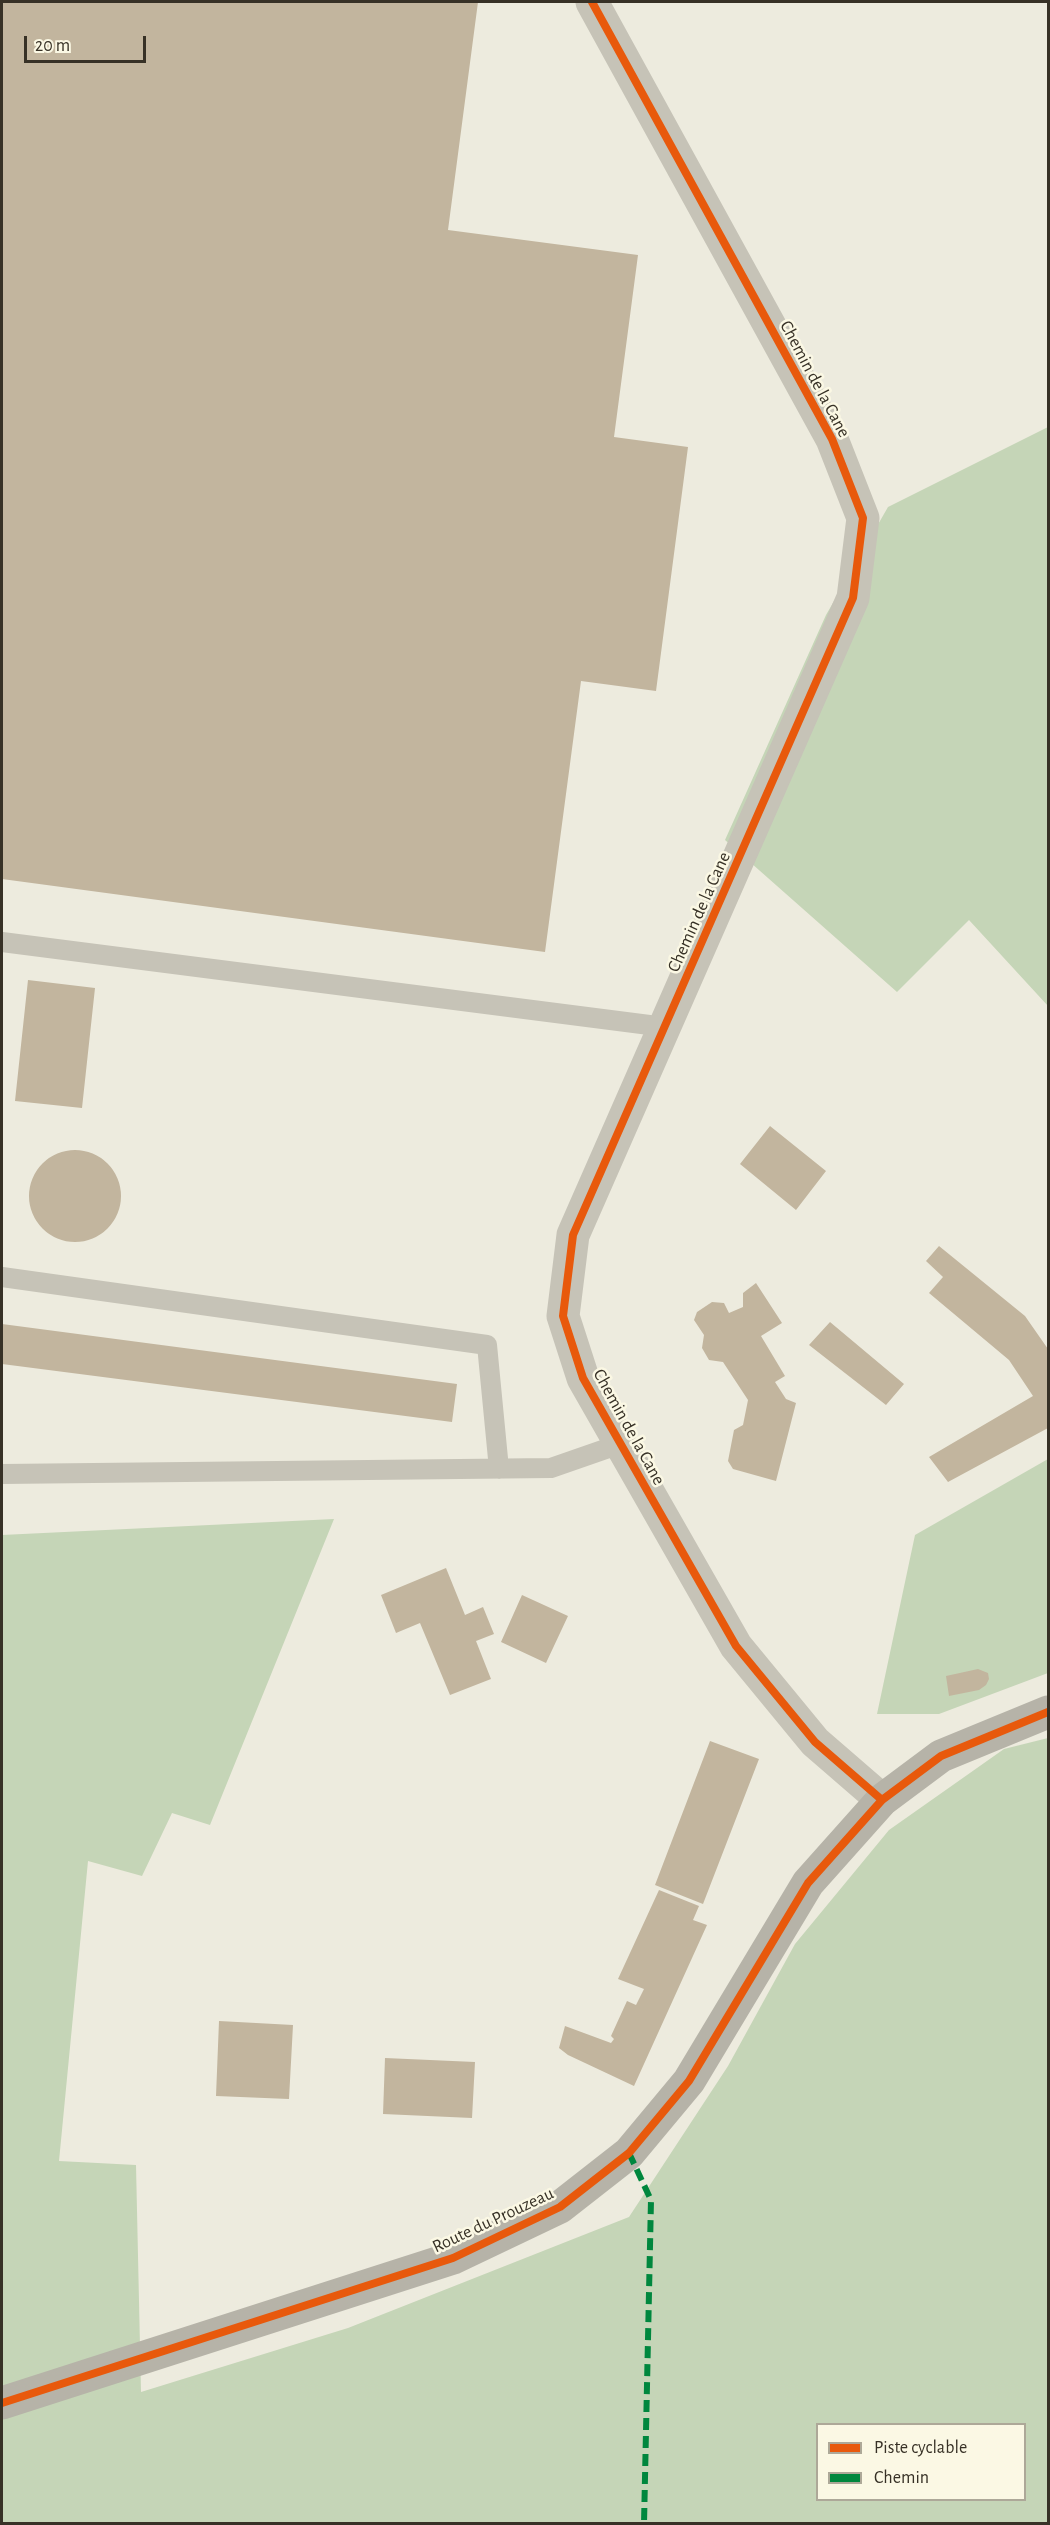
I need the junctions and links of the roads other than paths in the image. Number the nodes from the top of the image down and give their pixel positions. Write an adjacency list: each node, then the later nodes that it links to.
1 (592, 2): 3 (street, Chemin de la Cane)
2 (2, 942): 3 (lane)
3 (665, 1027): 5 (street, Chemin de la Cane)
4 (2, 1277): 6 (lane)
5 (620, 1444): 6 (lane); 9 (street, Chemin de la Cane)
6 (499, 1468): 7 (lane)
7 (2, 1474)
8 (1048, 1712): 9 (street, Route du Prouzeau)
9 (882, 1800): 10 (street, Route du Prouzeau)
10 (2, 2403)

